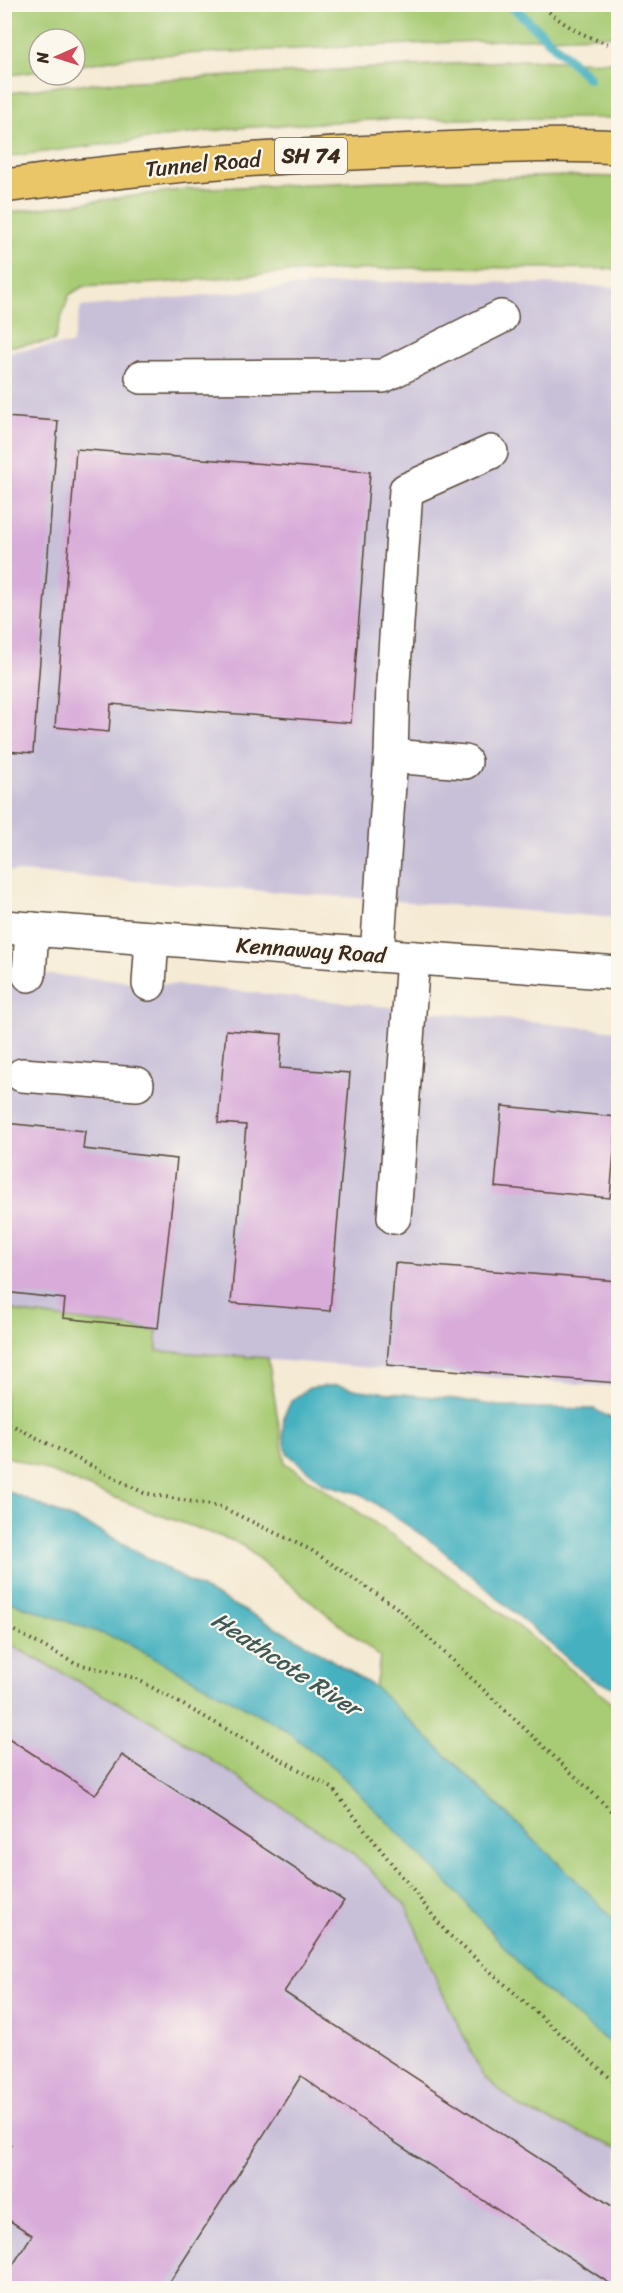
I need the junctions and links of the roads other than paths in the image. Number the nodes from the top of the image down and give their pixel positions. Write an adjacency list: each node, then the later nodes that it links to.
1 (618, 147): 2 (highway, Tunnel Road / SH 74)
2 (4, 186)
3 (501, 317): 4 (street)
4 (142, 377)
5 (491, 452): 6 (street)
6 (392, 756): 7 (street); 10 (street)
7 (465, 762)
8 (18, 928): 9 (street, Kennaway Road); 13 (street)
9 (152, 938): 10 (street, Kennaway Road); 14 (street)
10 (377, 955): 11 (street, Kennaway Road)
11 (412, 958): 12 (street, Kennaway Road); 17 (street)
12 (618, 973)
13 (29, 975)
14 (148, 984)
15 (22, 1074): 16 (street)
16 (137, 1084)
17 (394, 1217)

